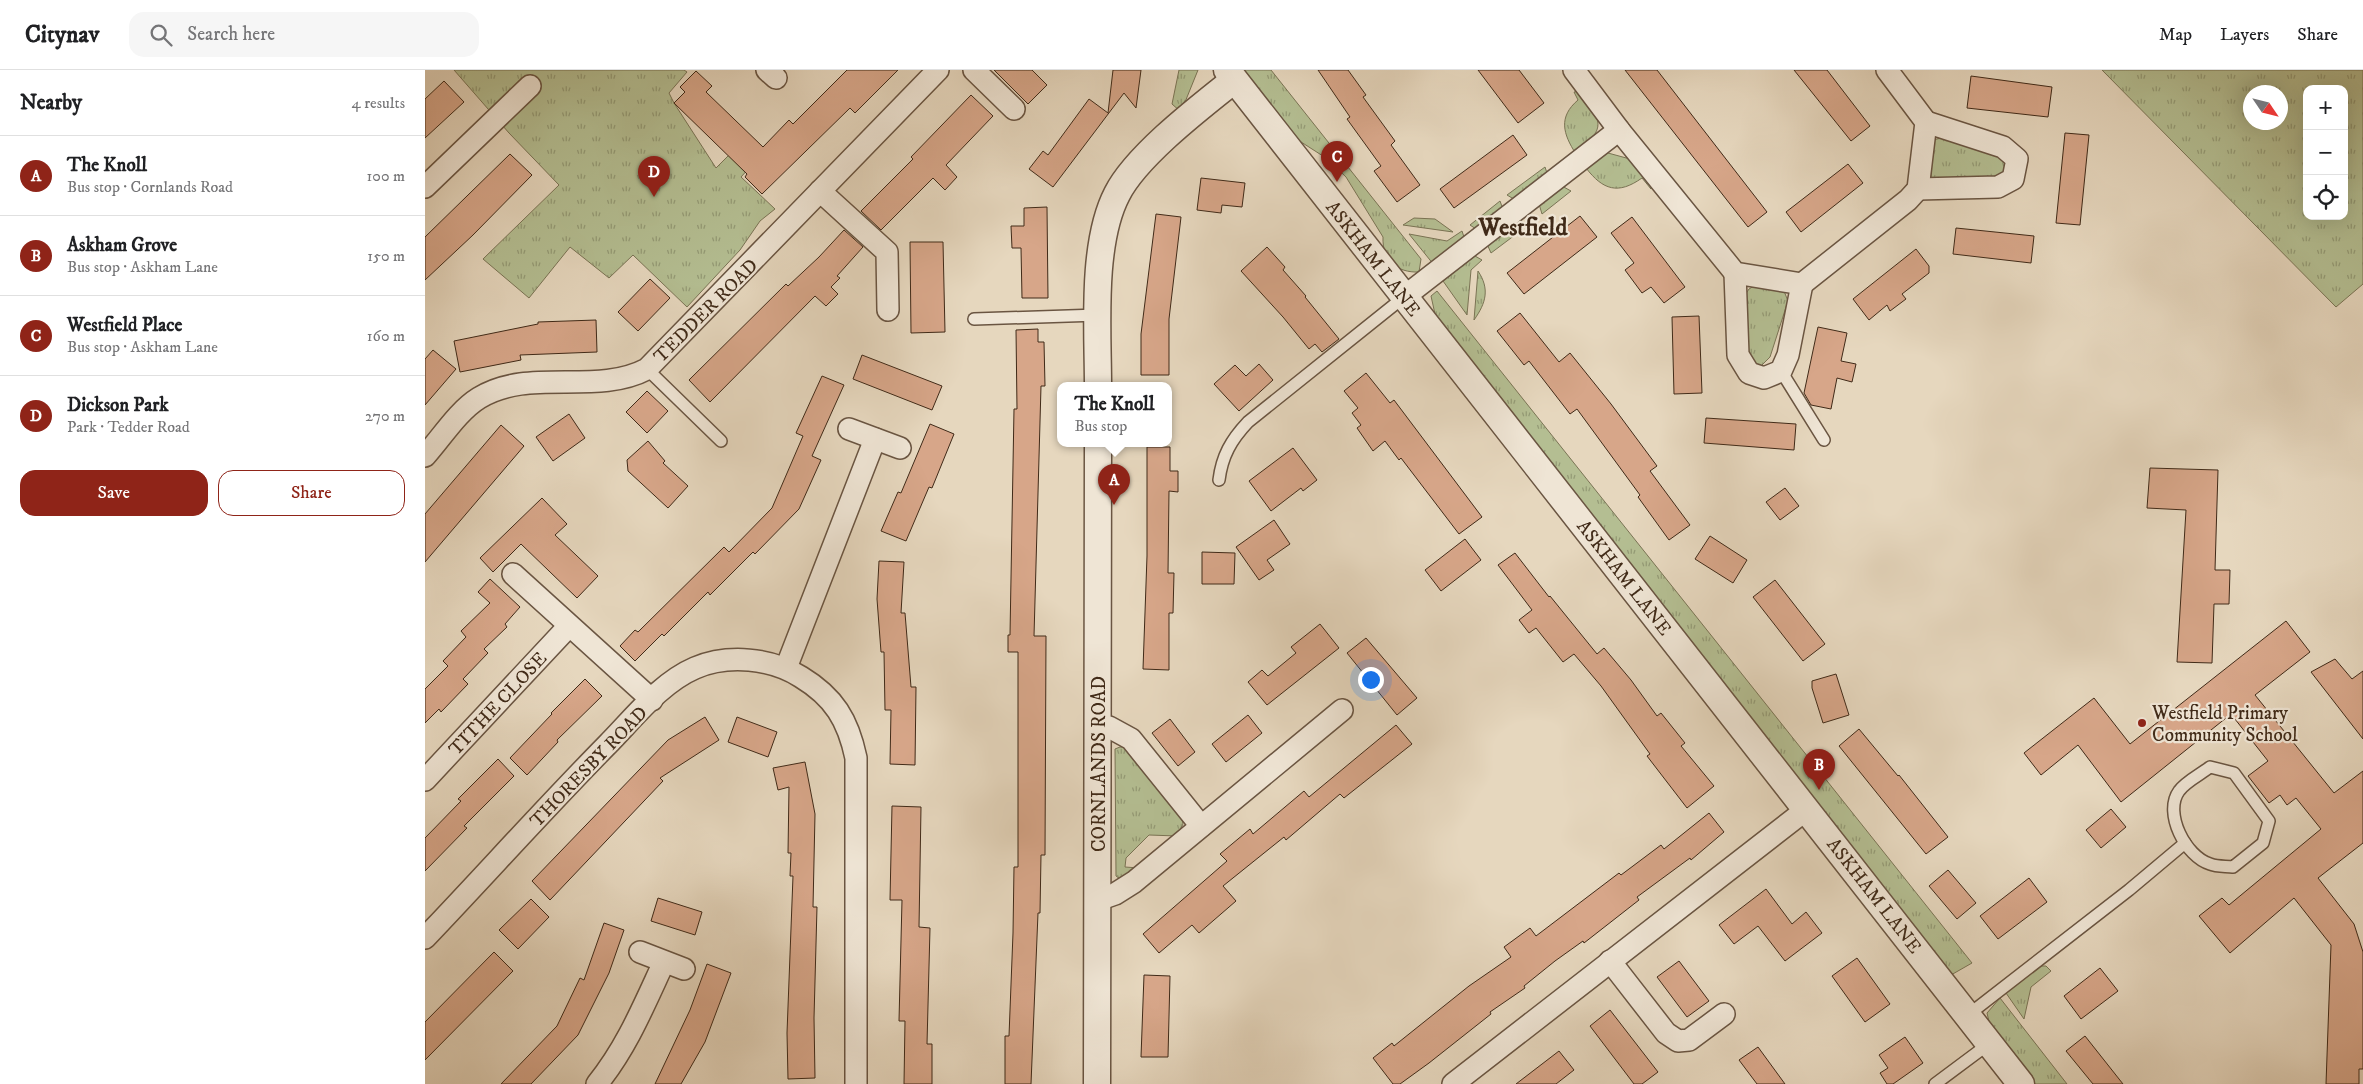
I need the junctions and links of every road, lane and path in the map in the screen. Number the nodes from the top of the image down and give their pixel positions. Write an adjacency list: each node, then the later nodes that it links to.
1 (938, 70): 12 (street, TEDDER ROAD)
2 (974, 70): 7 (street)
3 (1574, 70): 9 (street)
4 (1887, 70): 8 (street)
5 (1231, 75): 15 (street, ASKHAM LANE); 17 (street)
6 (530, 86): 10 (street)
7 (1014, 109)
8 (1926, 122): 11 (street); 11 (street)
9 (1619, 130): 13 (street); 15 (street)
10 (425, 187)
11 (1918, 188): 14 (street)
12 (820, 191): 16 (street); 19 (street, TEDDER ROAD)
13 (1735, 273): 14 (street); 20 (street)
14 (1801, 284): 20 (street)
15 (1405, 297): 29 (lane); 37 (street, ASKHAM LANE)
16 (888, 310)
17 (1098, 315): 18 (lane); 21 (street)
18 (974, 319)
19 (647, 369): 25 (lane); 28 (street, TEDDER ROAD)
20 (1781, 371): 24 (lane)
21 (1098, 382)
22 (849, 429): 23 (street)
23 (875, 439): 27 (street); 32 (street)
24 (1823, 440)
25 (721, 441)
26 (1098, 447): 35 (street, CORNLANDS ROAD)
27 (901, 448)
28 (425, 456)
29 (1219, 480)
30 (513, 574): 31 (street)
31 (569, 626): 33 (street); 36 (street, TITHE CLOSE)
32 (786, 668): 33 (street, THORESBY ROAD); 51 (street, THORESBY ROAD)
33 (652, 700): 41 (street, THORESBY ROAD)
34 (1342, 710): 38 (street)
35 (1097, 726): 38 (street); 40 (street, CORNLANDS ROAD)
36 (425, 780)
37 (1807, 809): 43 (street); 47 (street, ASKHAM LANE)
38 (1201, 826): 40 (street)
39 (2185, 843): 39 (lane); 47 (lane)
40 (1098, 900): 52 (street, CORNLANDS ROAD)
41 (425, 938)
42 (640, 952): 44 (street)
43 (1610, 961): 46 (street); 49 (street)
44 (664, 962): 45 (street); 50 (street)
45 (684, 969)
46 (1724, 1014)
47 (1968, 1015): 48 (street, ASKHAM LANE)
48 (1990, 1043): 53 (lane); 54 (street, ASKHAM LANE)
49 (1463, 1081)
50 (597, 1084)
51 (856, 1084)
52 (1097, 1084)
53 (1935, 1084)
54 (2021, 1084)

